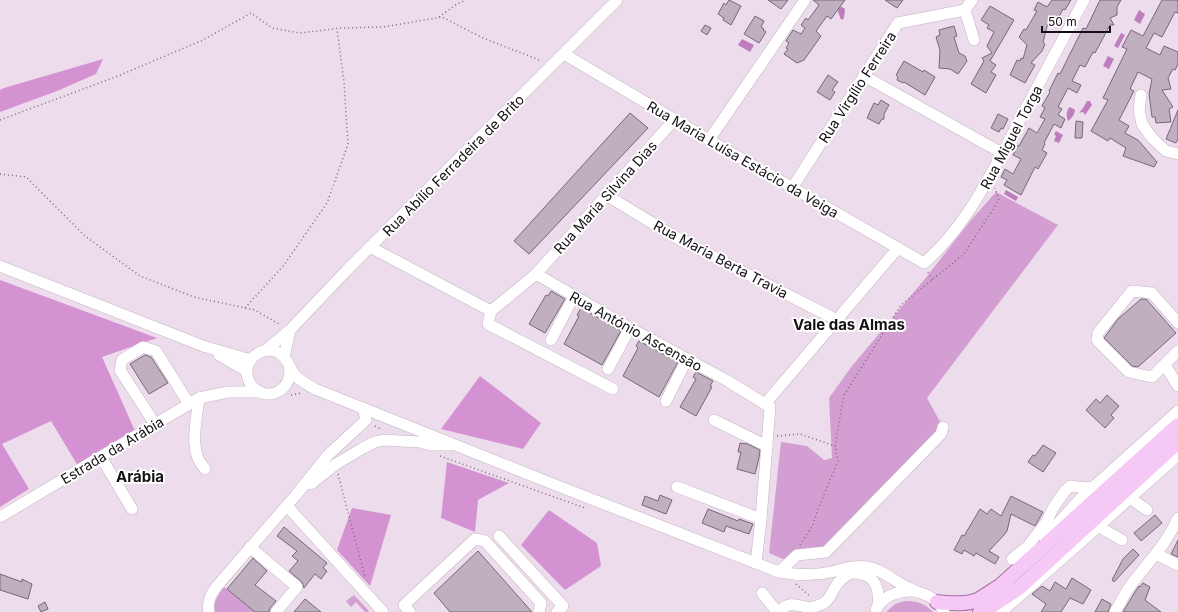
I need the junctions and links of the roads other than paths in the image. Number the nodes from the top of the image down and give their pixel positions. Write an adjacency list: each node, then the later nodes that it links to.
1 (617, 0): 7 (street, Rua Abílio Ferradeira de Brito)
2 (805, 0): 11 (street)
3 (972, 0): 5 (street)
4 (1084, 0): 12 (street, Rua Miguel Torga)
5 (965, 10): 6 (street); 8 (street, Rua Virgílio Ferreira)
6 (974, 40)
7 (564, 54): 10 (street, Rua Maria Luísa Estácio da Veiga); 16 (street, Rua Abílio Ferradeira de Brito)
8 (864, 76): 12 (street); 14 (street, Rua Virgílio Ferreira)
9 (1141, 95): 13 (street)
10 (674, 120): 11 (street, Rua Maria Luísa Estácio da Veiga); 15 (street, Rua Maria Silvina Dias)
11 (709, 140): 14 (street, Rua Maria Luísa Estácio da Veiga)
12 (1002, 153): 18 (street, Rua Miguel Torga)
13 (1178, 154)
14 (792, 188): 17 (street, Rua Maria Luísa Estácio da Veiga)
15 (606, 195): 20 (street, Rua Maria Silvina Dias); 23 (street, Rua Maria Berta Travia)
16 (370, 247): 22 (street); 26 (street, Rua Abílio Ferradeira de Brito)
17 (898, 248): 18 (street, Rua Maria Luísa Estácio da Veiga); 23 (street)
18 (924, 263)
19 (0, 266): 28 (street)
20 (536, 274): 21 (street, Rua António Ascensão); 22 (street)
21 (574, 296): 25 (street, Rua António Ascensão); 27 (street)
22 (491, 312): 41 (street)
23 (836, 320): 46 (street)
24 (1178, 323): 34 (street)
25 (630, 328): 31 (street, Rua António Ascensão); 35 (street)
26 (290, 330): 29 (street, Rua Abílio Ferradeira de Brito); 33 (street)
27 (551, 340)
28 (203, 346): 32 (street); 37 (street)
29 (266, 350): 32 (street); 33 (street)
30 (1178, 351): 34 (street)
31 (687, 359): 45 (street); 46 (street, Rua António Ascensão)
32 (251, 360): 37 (street)
33 (287, 361): 38 (street); 40 (street)
34 (1165, 365): 36 (street); 39 (street)
35 (608, 369)
36 (1178, 372)
37 (247, 374): 42 (street); 43 (street)
38 (306, 384): 40 (street); 47 (street)
39 (1178, 386)
40 (282, 389): 43 (street)
41 (613, 389)
42 (228, 392): 43 (street); 44 (street, Estrada da Arábia)
43 (260, 392)
44 (194, 401): 50 (street, Estrada da Arábia); 50 (street); 58 (street)
45 (666, 401)
46 (765, 404): 53 (street)
47 (363, 408): 55 (street); 61 (street)
48 (1178, 411): 60 (street)
49 (714, 420): 53 (street)
50 (155, 424): 57 (street, Estrada da Arábia)
51 (1178, 425): 74 (main road)
52 (943, 427): 78 (street)
53 (767, 442): 67 (street)
54 (1178, 442): 82 (main road)
55 (456, 445): 61 (street); 76 (street)
56 (1178, 455): 62 (street)
57 (101, 457): 64 (street); 66 (street, Estrada da Arábia)
58 (205, 469)
59 (677, 487): 67 (street)
60 (1080, 493): 74 (street); 75 (street)
61 (296, 495): 63 (street)
62 (1130, 498): 65 (street); 69 (street)
63 (287, 506): 72 (street); 90 (street)
64 (132, 509)
65 (1147, 510)
66 (0, 517)
67 (761, 519): 76 (street)
68 (1177, 525): 73 (street)
69 (1099, 527): 71 (street); 80 (street)
70 (499, 536): 93 (street)
71 (1122, 540)
72 (250, 547): 88 (street); 89 (street)
73 (1156, 554): 77 (street); 96 (street)
74 (1034, 555): 85 (main road)
75 (1012, 559)
76 (756, 563): 78 (street)
77 (1178, 565)
78 (779, 572): 79 (street)
79 (831, 572): 81 (street); 83 (street)
80 (1046, 572): 82 (street); 95 (street)
81 (850, 574): 86 (street); 87 (street)
82 (1030, 578): 94 (main road)
83 (913, 591): 85 (street); 86 (street)
84 (762, 593): 87 (street)
85 (940, 607)
86 (876, 609)
87 (776, 611)
88 (209, 612)
89 (276, 612)
90 (383, 612)
91 (410, 612): 92 (street)
92 (539, 612)
93 (557, 612)
94 (980, 612)
95 (1001, 612)
96 (1115, 612)

